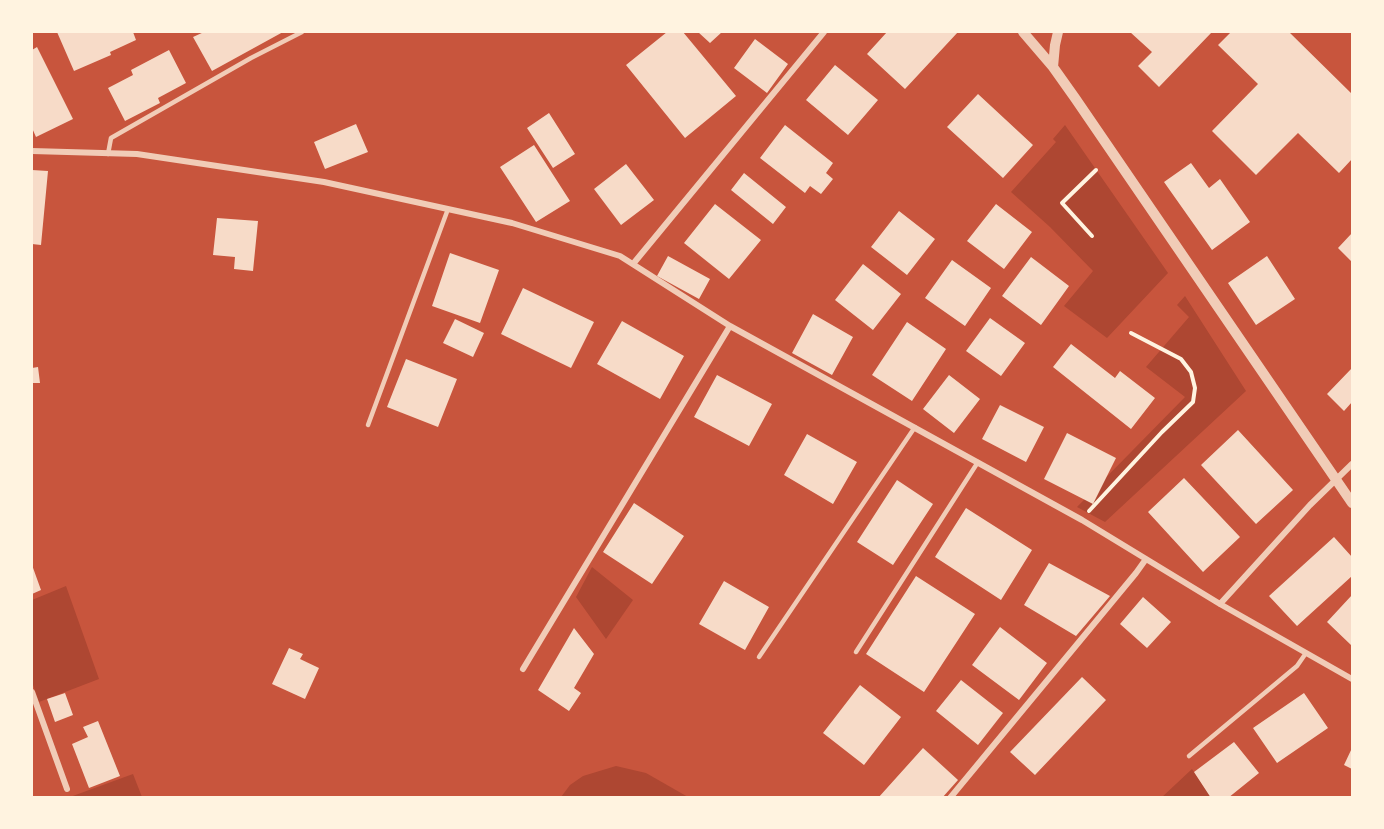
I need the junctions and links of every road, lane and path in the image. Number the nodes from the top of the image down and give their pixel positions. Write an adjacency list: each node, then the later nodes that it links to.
1 (302, 32): 7 (lane)
2 (824, 32): 11 (street)
3 (1023, 32): 5 (street)
4 (1058, 32): 5 (street)
5 (1053, 67): 18 (street)
6 (32, 151): 7 (street)
7 (108, 154): 9 (street)
8 (1096, 170): 10 (path)
9 (448, 209): 11 (street); 14 (lane)
10 (1092, 236)
11 (633, 264): 12 (street)
12 (730, 326): 15 (street); 26 (street)
13 (1131, 333): 20 (path)
14 (368, 425)
15 (915, 427): 16 (street); 25 (lane)
16 (978, 462): 20 (street); 23 (lane)
17 (1353, 464): 18 (street)
18 (1335, 480): 19 (street); 22 (street)
19 (1353, 503)
20 (1082, 520): 21 (street)
21 (1146, 559): 22 (street); 31 (street)
22 (1220, 604): 24 (street)
23 (856, 651)
24 (1306, 653): 27 (street); 29 (lane)
25 (759, 657)
26 (523, 669)
27 (1353, 679)
28 (32, 692): 30 (street)
29 (1189, 756)
30 (67, 789)
31 (950, 798)

